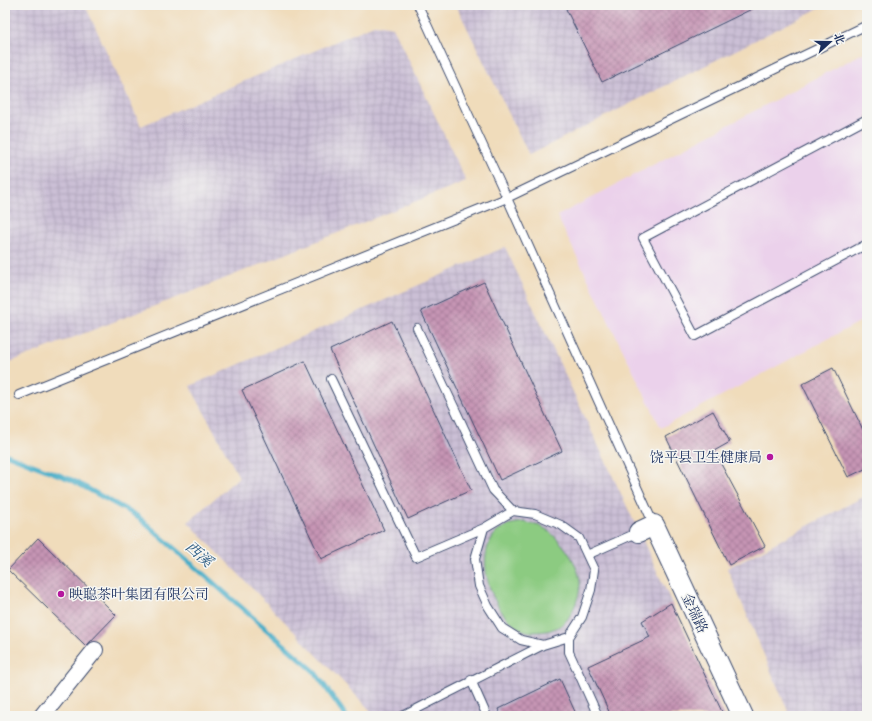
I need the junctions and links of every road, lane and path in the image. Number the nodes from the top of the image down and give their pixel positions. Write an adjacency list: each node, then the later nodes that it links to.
1 (418, 5): 4 (lane)
2 (867, 25): 4 (lane)
3 (867, 119): 5 (lane)
4 (507, 198): 8 (lane); 11 (lane)
5 (867, 244)
6 (418, 328): 9 (lane)
7 (331, 379): 10 (lane)
8 (19, 394)
9 (513, 511): 10 (lane); 12 (lane)
10 (484, 528): 14 (lane)
11 (646, 528): 12 (lane); 21 (street, 金瑞路)
12 (587, 555): 13 (lane)
13 (569, 637): 14 (lane); 20 (lane)
14 (543, 645): 16 (lane)
15 (95, 650): 17 (street)
16 (471, 680): 18 (lane); 19 (lane)
17 (42, 716)
18 (403, 716)
19 (487, 716)
20 (598, 716)
21 (743, 716)

